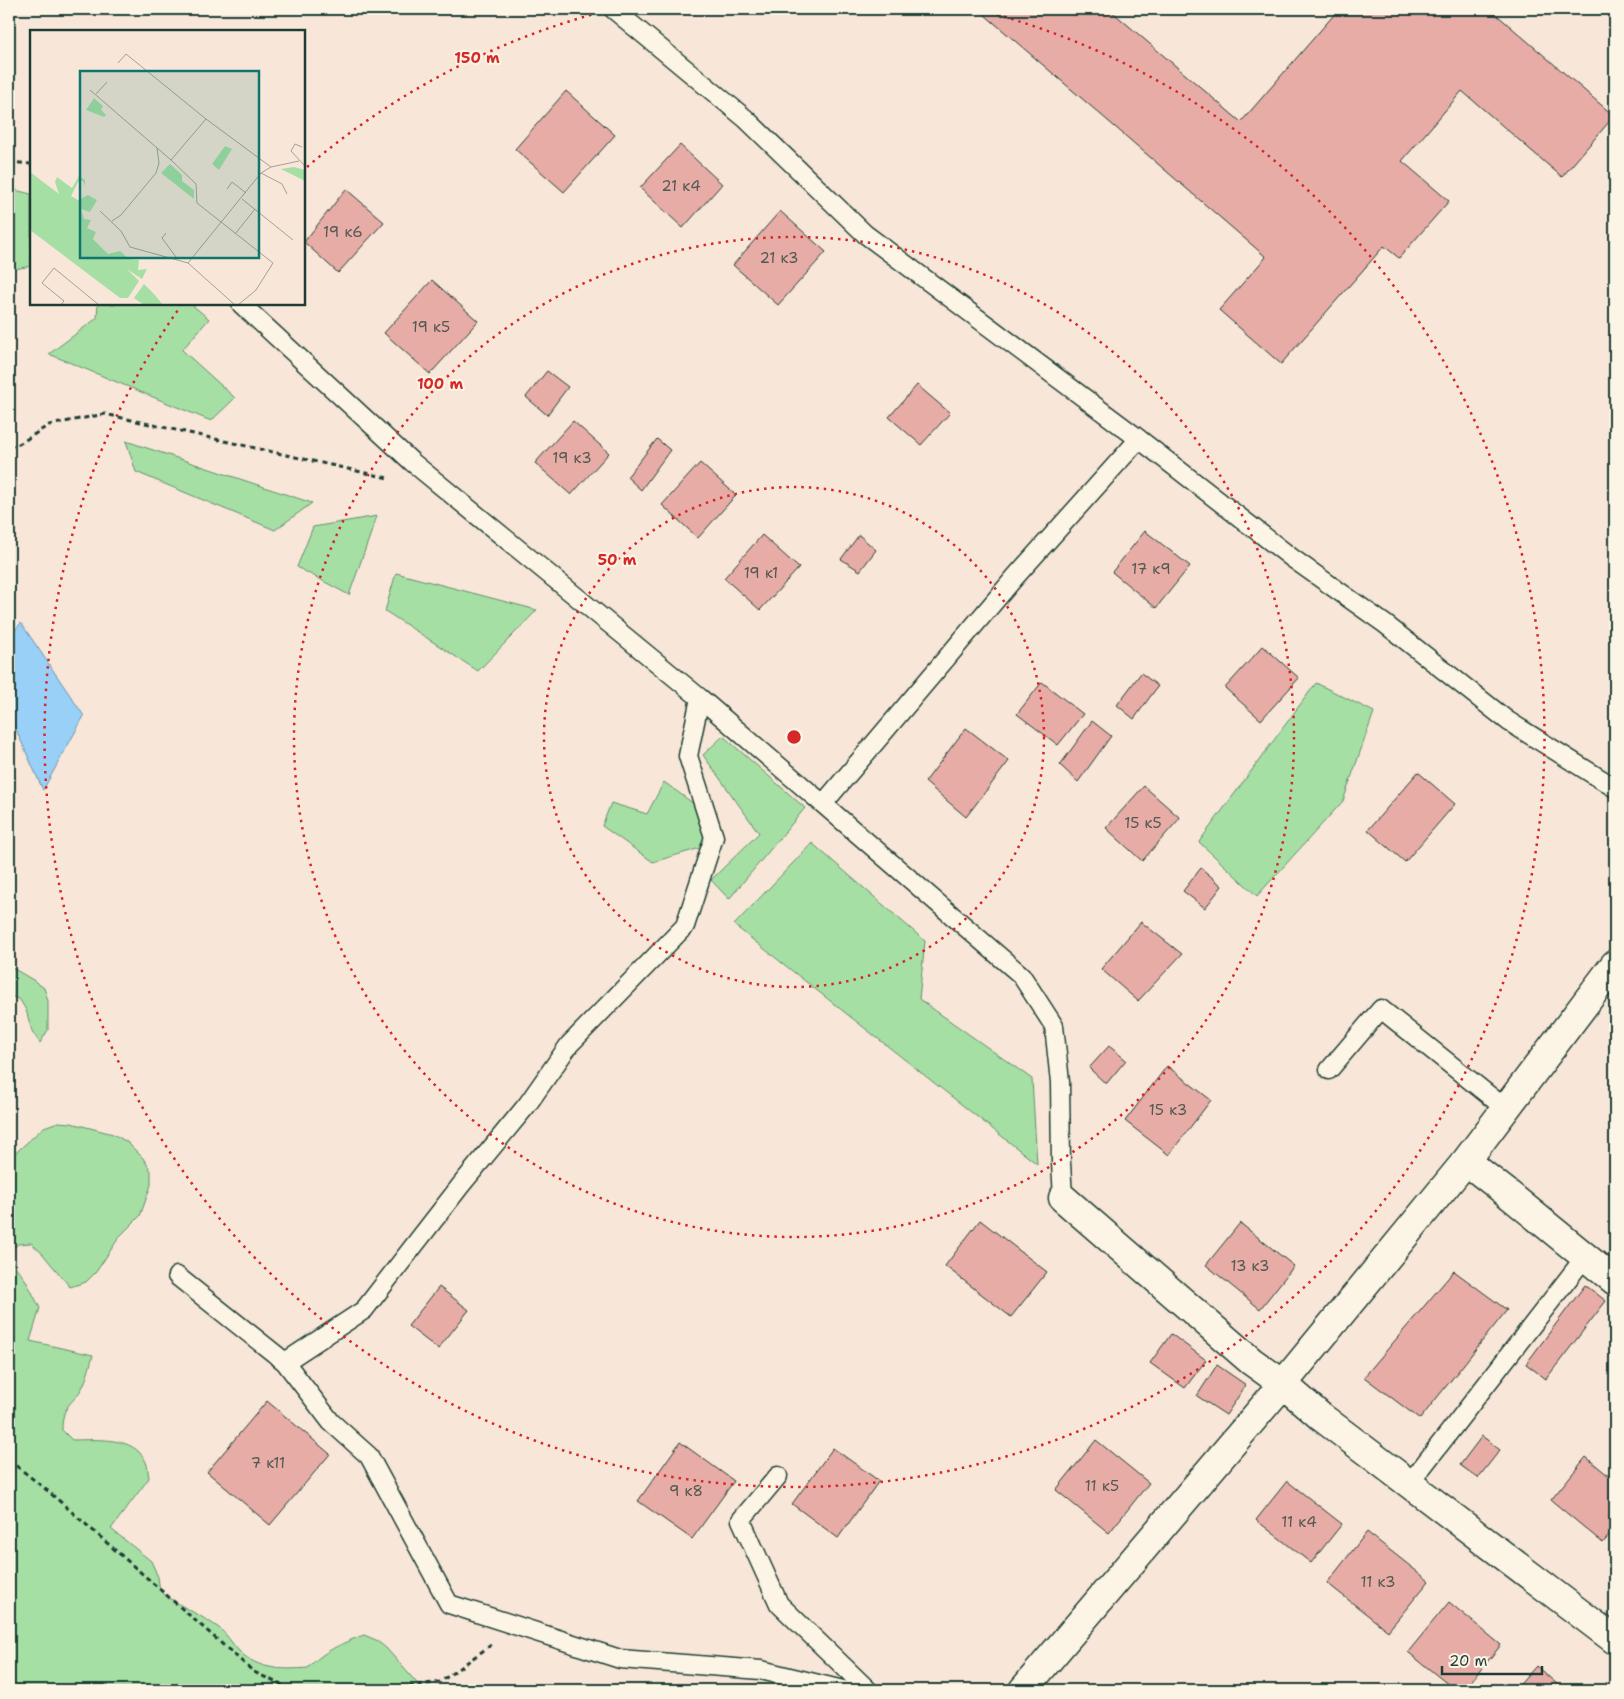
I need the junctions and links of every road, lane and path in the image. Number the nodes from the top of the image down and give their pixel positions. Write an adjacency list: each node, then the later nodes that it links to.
1 (613, 9): 5 (lane)
2 (9, 162): 3 (path)
3 (30, 164)
4 (242, 305): 8 (lane)
5 (1139, 439): 9 (lane); 10 (lane)
6 (9, 447): 7 (path)
7 (397, 480)
8 (700, 698): 10 (lane); 19 (lane)
9 (1615, 788)
10 (823, 804): 15 (lane)
11 (1615, 964): 13 (street)
12 (1329, 1070): 13 (lane)
13 (1506, 1109): 14 (street)
14 (1466, 1161): 16 (street); 20 (street)
15 (1063, 1198): 20 (street)
16 (1585, 1257): 18 (street); 23 (lane)
17 (177, 1276): 19 (lane)
18 (1615, 1281)
19 (285, 1362): 24 (lane)
20 (1283, 1384): 23 (street); 30 (street)
21 (9, 1460): 26 (path)
22 (778, 1476): 29 (lane)
23 (1409, 1484): 25 (street)
24 (518, 1626): 27 (path); 28 (lane)
25 (1615, 1640)
26 (292, 1690)
27 (382, 1690)
28 (843, 1690)
29 (868, 1690)
30 (1023, 1690)

